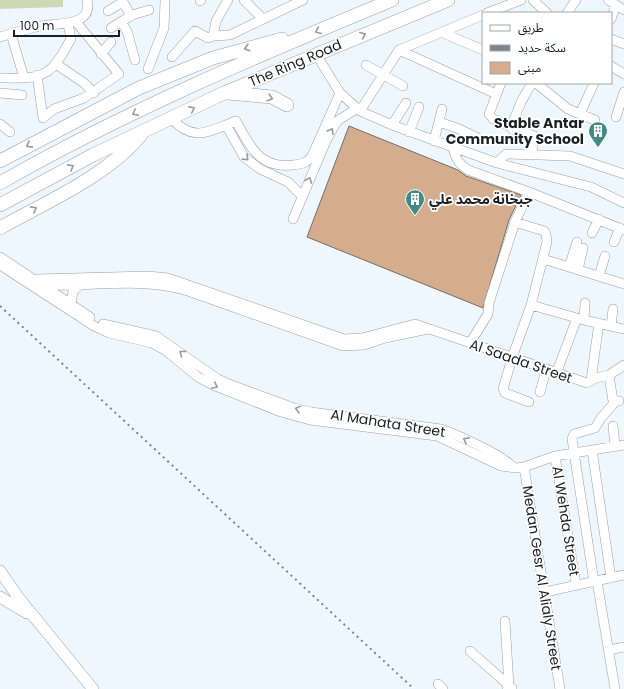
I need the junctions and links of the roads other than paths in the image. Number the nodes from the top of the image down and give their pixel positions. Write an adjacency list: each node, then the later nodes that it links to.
1 (164, 0): 43 (street)
2 (228, 0): 28 (street)
3 (244, 0): 22 (street)
4 (392, 0): 30 (highway, The Ring Road, one-way to 30)
5 (448, 0): 37 (highway, The Ring Road, one-way to 5)
6 (522, 0): 16 (street)
7 (533, 0): 17 (street)
8 (576, 0): 18 (street)
9 (608, 0): 13 (street)
10 (89, 1): 24 (street)
11 (122, 1): 15 (street); 19 (street)
12 (299, 1): 22 (street)
13 (620, 8): 21 (street)
14 (149, 10): 19 (street)
15 (108, 11)
16 (492, 12)
17 (547, 12)
18 (568, 12)
19 (131, 16): 23 (street)
20 (482, 16): 26 (street)
21 (612, 17)
22 (262, 18): 28 (street)
23 (121, 22): 25 (street); 39 (street)
24 (72, 23): 27 (street); 36 (street); 40 (street)
25 (111, 28)
26 (443, 33): 34 (street); 35 (street)
27 (11, 34): 29 (street); 48 (street)
28 (213, 36): 38 (street)
29 (0, 37)
30 (299, 39): 82 (highway, The Ring Road, one-way to 82); 87 (highway, The Ring Road, one-way to 87)
31 (612, 39): 33 (street)
32 (111, 42): 36 (street)
33 (624, 44)
34 (399, 50): 46 (street); 59 (street)
35 (482, 50)
36 (101, 54): 54 (street)
37 (316, 54): 57 (highway, The Ring Road); 58 (street)
38 (172, 57)
39 (135, 60)
40 (56, 64): 45 (street); 54 (street)
41 (366, 65): 46 (street)
42 (612, 67): 44 (street)
43 (148, 69)
44 (624, 74)
45 (37, 75): 48 (street); 54 (street)
46 (383, 75): 53 (street); 65 (street)
47 (0, 78): 48 (street)
48 (24, 78)
49 (501, 84): 59 (street)
50 (531, 84): 74 (street)
51 (537, 84): 66 (street)
52 (590, 84): 66 (street)
53 (403, 86)
54 (94, 92)
55 (624, 92): 67 (street)
56 (0, 93): 60 (street)
57 (224, 93): 62 (highway, one-way to 62); 68 (highway, The Ring Road, one-way to 57)
58 (340, 93): 65 (street); 84 (street)
59 (496, 94): 74 (street)
60 (22, 95)
61 (406, 103): 73 (street)
62 (287, 105)
63 (419, 107): 77 (street)
64 (442, 109): 70 (street)
65 (359, 110): 73 (street); 89 (street, one-way to 65)
66 (580, 114): 69 (street)
67 (616, 117)
68 (172, 119): 72 (street); 75 (highway, The Ring Road)
69 (595, 120)
70 (439, 122): 78 (street); 80 (street)
71 (0, 124): 76 (street)
72 (226, 125): 84 (street); 86 (street, one-way to 86)
73 (392, 125): 77 (street)
74 (511, 127): 81 (street)
75 (145, 130): 91 (highway, The Ring Road, one-way to 75); 95 (highway, The Ring Road, one-way to 75)
76 (10, 132)
77 (410, 132): 78 (street)
78 (434, 140): 79 (street)
79 (453, 147): 80 (street); 88 (street)
80 (463, 151): 83 (street)
81 (531, 154): 83 (street); 85 (street)
82 (0, 161)
83 (497, 163): 90 (street)
84 (280, 166): 86 (street)
85 (624, 174)
86 (277, 175): 89 (street)
87 (0, 183)
88 (529, 192): 93 (street); 94 (street)
89 (302, 196): 92 (street)
90 (624, 203)
91 (0, 206)
92 (293, 219)
93 (599, 219): 96 (street); 97 (street)
94 (515, 222): 102 (street); 119 (street)
95 (0, 228)
96 (622, 229): 98 (street)
97 (592, 233)
98 (614, 242)
99 (580, 245): 104 (street)
100 (0, 256): 107 (street, Al Mahata Street)
101 (605, 256): 105 (street)
102 (543, 259): 104 (street); 111 (street)
103 (0, 265): 107 (street, Al Mahata Street)
104 (573, 268): 105 (street)
105 (599, 276): 106 (street)
106 (623, 281)
107 (36, 283): 108 (street); 109 (street, Al Mahata Street); 118 (street); 133 (street, Al Mahata Street, one-way to 133)
108 (80, 285): 109 (street); 118 (street)
109 (71, 304): 133 (street, Al Mahata Street, one-way to 109)
110 (585, 304): 113 (street)
111 (531, 306): 113 (street); 120 (street)
112 (612, 309): 115 (street)
113 (580, 319): 114 (street); 123 (street)
114 (599, 323): 115 (street); 125 (street)
115 (611, 326): 117 (street)
116 (429, 328): 118 (street); 118 (street, Al Saada Street); 119 (street, Al Saada Street)
117 (624, 328)
118 (384, 335)
119 (470, 343): 120 (street, Al Saada Street)
120 (512, 358): 122 (street, Al Saada Street); 127 (street)
121 (624, 365): 124 (street, Al Saada Street)
122 (546, 370): 123 (street, Al Saada Street); 126 (street)
123 (556, 374): 125 (street, Al Saada Street)
124 (609, 375): 125 (street, Al Saada Street); 131 (street)
125 (591, 380)
126 (540, 392)
127 (529, 402)
128 (613, 426): 129 (street)
129 (619, 446): 130 (street)
130 (592, 450): 131 (street); 137 (street)
131 (573, 453): 132 (street); 139 (street)
132 (555, 456): 134 (street); 140 (street, Al Wehda Street)
133 (512, 466): 134 (street)
134 (524, 467): 141 (street, Medan Gesr Al Alialy Street)
135 (0, 570): 138 (main road); 144 (main road)
136 (624, 575): 137 (street)
137 (612, 578): 139 (street)
138 (0, 581)
139 (596, 581): 140 (street); 146 (street)
140 (576, 585): 141 (street)
141 (545, 592): 150 (street, Medan Gesr Al Alialy Street)
142 (0, 597): 144 (main road)
143 (505, 621): 148 (street)
144 (39, 622): 149 (main road)
145 (624, 647): 146 (street)
146 (609, 650): 151 (street)
147 (470, 651): 148 (street)
148 (510, 688)
149 (93, 689)
150 (560, 689)
151 (615, 689)

